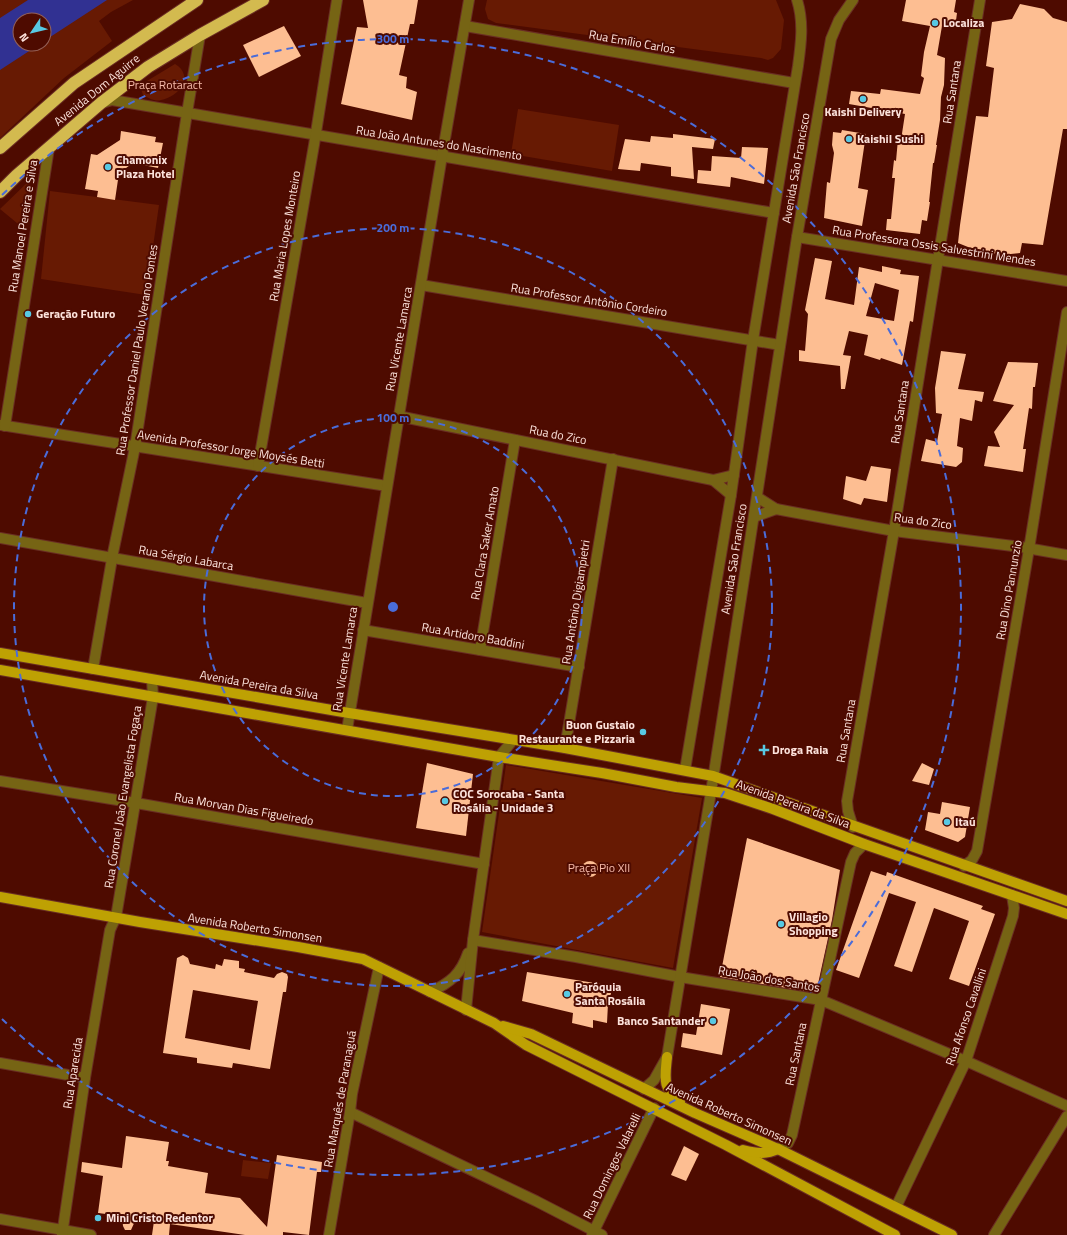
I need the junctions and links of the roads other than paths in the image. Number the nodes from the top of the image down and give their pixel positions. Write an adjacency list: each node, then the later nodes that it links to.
1 (196, 0): 15 (highway, Avenida Dom Aguirre)
2 (264, 0): 10 (highway, Avenida Dom Aguirre)
3 (328, 0): 8 (street, Rua Maria Lopes Monteiro)
4 (470, 0): 9 (street, Rua Vicente Lamarca)
5 (797, 0): 11 (street, Avenida São Francisco)
6 (853, 0): 20 (street, Avenida São Francisco)
7 (980, 0): 21 (street, Rua Santana)
8 (336, 5): 14 (street, Rua Maria Lopes Monteiro)
9 (465, 26): 11 (street, Rua Emílio Carlos); 17 (street, Rua Vicente Lamarca)
10 (200, 35): 12 (highway, Avenida Dom Aguirre); 13 (street, Rua Professor Daniel Paulo Verano Pontes)
11 (794, 84): 19 (street, Avenida São Francisco)
12 (101, 103): 13 (street, Rua João Antunes do Nascimento); 16 (highway, Avenida Dom Aguirre)
13 (186, 113): 14 (street, Rua João Antunes do Nascimento); 30 (street, Rua Professor Daniel Paulo Verano Pontes)
14 (315, 135): 17 (street, Rua João Antunes do Nascimento); 32 (street, Rua Maria Lopes Monteiro)
15 (0, 148)
16 (49, 148): 18 (highway, Avenida Dom Aguirre); 28 (street, Rua Manoel Pereira e Silva)
17 (442, 156): 19 (street, Rua João Antunes do Nascimento); 23 (street, Rua Vicente Lamarca)
18 (0, 192)
19 (774, 213): 25 (street, Avenida São Francisco)
20 (797, 237): 21 (street, Rua Professora Ossis Salvestrini Mendes); 26 (street, Avenida São Francisco)
21 (938, 261): 22 (street, Rua Professora Ossis Salvestrini Mendes); 40 (street, Rua Santana)
22 (1067, 281)
23 (421, 285): 25 (street, Rua Professor Antônio Cordeiro); 27 (street, Rua Vicente Lamarca)
24 (1067, 312): 42 (street, Rua Dino Pannunzio)
25 (753, 340): 26 (street); 33 (street, Avenida São Francisco)
26 (780, 345): 37 (street, Avenida São Francisco)
27 (398, 416): 29 (street, Rua do Zico); 35 (street, Rua Vicente Lamarca)
28 (3, 425): 30 (street, Avenida Professor Jorge Moysés Betti)
29 (515, 440): 31 (street, Rua do Zico); 47 (street, Rua Clara Saker Amato)
30 (136, 447): 32 (street, Avenida Professor Jorge Moysés Betti); 44 (street, Rua Professor Daniel Paulo Verano Pontes)
31 (613, 460): 34 (street, Rua do Zico); 49 (street, Rua Antônio Digiampietri)
32 (258, 466): 35 (street, Avenida Professor Jorge Moysés Betti)
33 (734, 475): 34 (street, Rua do Zico); 36 (street, Avenida São Francisco)
34 (713, 480): 36 (street, Rua do Zico)
35 (387, 486): 45 (street, Rua Vicente Lamarca)
36 (731, 495): 59 (street, Avenida São Francisco)
37 (757, 497): 38 (street, Rua do Zico); 39 (street, Avenida São Francisco)
38 (776, 509): 39 (street); 40 (street, Rua do Zico)
39 (754, 517): 60 (street, Avenida São Francisco)
40 (894, 530): 42 (street, Rua do Zico); 64 (street, Rua Santana)
41 (0, 538): 44 (street, Rua Sérgio Labarca)
42 (1029, 548): 43 (street, Rua do Zico); 67 (street, Rua Dino Pannunzio)
43 (1067, 555)
44 (112, 558): 45 (street, Rua Sérgio Labarca); 50 (street, Rua Professor Daniel Paulo Verano Pontes)
45 (367, 603): 46 (street, Rua Vicente Lamarca)
46 (363, 630): 47 (street, Rua Artidoro Baddini); 54 (street, Rua Vicente Lamarca)
47 (480, 650): 49 (street, Rua Artidoro Baddini)
48 (0, 654): 50 (main road, Avenida Pereira da Silva)
49 (579, 667): 57 (street, Rua Antônio Digiampietri)
50 (94, 669): 52 (main road, Avenida Pereira da Silva)
51 (0, 670): 53 (main road, Avenida Pereira da Silva)
52 (152, 680): 53 (street, Rua Coronel Joáo Evangelista Fogaça); 54 (main road, Avenida Pereira da Silva)
53 (153, 697): 55 (main road, Avenida Pereira da Silva); 63 (street, Rua Coronel Joáo Evangelista Fogaça)
54 (349, 713): 55 (street, Rua Vicente Lamarca); 56 (main road, Avenida Pereira da Silva)
55 (347, 730): 58 (main road, Avenida Pereira da Silva)
56 (513, 740): 57 (main road, Avenida Pereira da Silva); 58 (street)
57 (565, 748): 59 (main road, Avenida Pereira da Silva)
58 (499, 757): 62 (main road, Avenida Pereira da Silva); 66 (street)
59 (685, 770): 60 (main road, Avenida Pereira da Silva)
60 (713, 776): 62 (street); 64 (main road, Avenida Pereira da Silva)
61 (0, 781): 63 (street, Rua Morvan Dias Figueiredo)
62 (711, 792): 65 (main road, Avenida Pereira da Silva); 75 (street)
63 (136, 803): 66 (street, Rua Morvan Dias Figueiredo); 72 (street, Rua Coronel Joáo Evangelista Fogaça)
64 (853, 827): 67 (main road, Avenida Pereira da Silva)
65 (864, 844): 68 (main road, Avenida Pereira da Silva); 77 (street, Rua Santana)
66 (484, 864): 73 (street)
67 (964, 866): 70 (main road, Avenida Pereira da Silva)
68 (1012, 895): 71 (main road, Avenida Pereira da Silva); 82 (street, Rua Afonso Cavallini)
69 (0, 897): 72 (main road, Avenida Roberto Simonsen)
70 (1067, 901)
71 (1067, 914)
72 (116, 917): 74 (main road, Avenida Roberto Simonsen); 84 (street, Rua Aparecida)
73 (473, 940): 75 (street, Rua João dos Santos); 76 (street); 78 (street)
74 (379, 967): 76 (main road, Avenida Roberto Simonsen); 88 (street, Rua Marquês de Paranaguá)
75 (680, 977): 77 (street, Rua João dos Santos); 81 (street)
76 (430, 992): 78 (main road, Avenida Roberto Simonsen)
77 (821, 1000): 82 (street, Rua João dos Santos); 92 (street, Rua Santana)
78 (466, 1010): 79 (main road, Avenida Roberto Simonsen)
79 (494, 1023): 80 (main road, Avenida Roberto Simonsen); 85 (main road, Avenida Roberto Simonsen)
80 (535, 1049): 85 (main road); 87 (main road, Avenida Roberto Simonsen)
81 (667, 1058): 85 (street); 89 (main road)
82 (966, 1061): 86 (street, Rua João dos Santos); 93 (street, Rua Afonso Cavallini)
83 (0, 1064): 84 (street)
84 (85, 1078): 96 (street, Rua Aparecida)
85 (644, 1089): 89 (main road, Avenida Roberto Simonsen)
86 (1067, 1106)
87 (654, 1108): 89 (main road); 91 (main road, Avenida Roberto Simonsen); 97 (street, Rua Domingos Valarelli)
88 (350, 1112): 97 (street); 99 (street, Rua Marquês de Paranaguá)
89 (694, 1113): 92 (main road, Avenida Roberto Simonsen)
90 (1067, 1116): 102 (street)
91 (726, 1145): 92 (main road); 95 (main road, Avenida Roberto Simonsen)
92 (778, 1149): 93 (main road, Avenida Roberto Simonsen)
93 (896, 1207): 101 (main road, Avenida Roberto Simonsen)
94 (0, 1220): 96 (street)
95 (883, 1232): 100 (main road, Avenida Roberto Simonsen)
96 (62, 1233): 98 (street)
97 (596, 1234)
98 (91, 1235)
99 (329, 1235)
100 (894, 1235)
101 (952, 1235)
102 (994, 1235)

